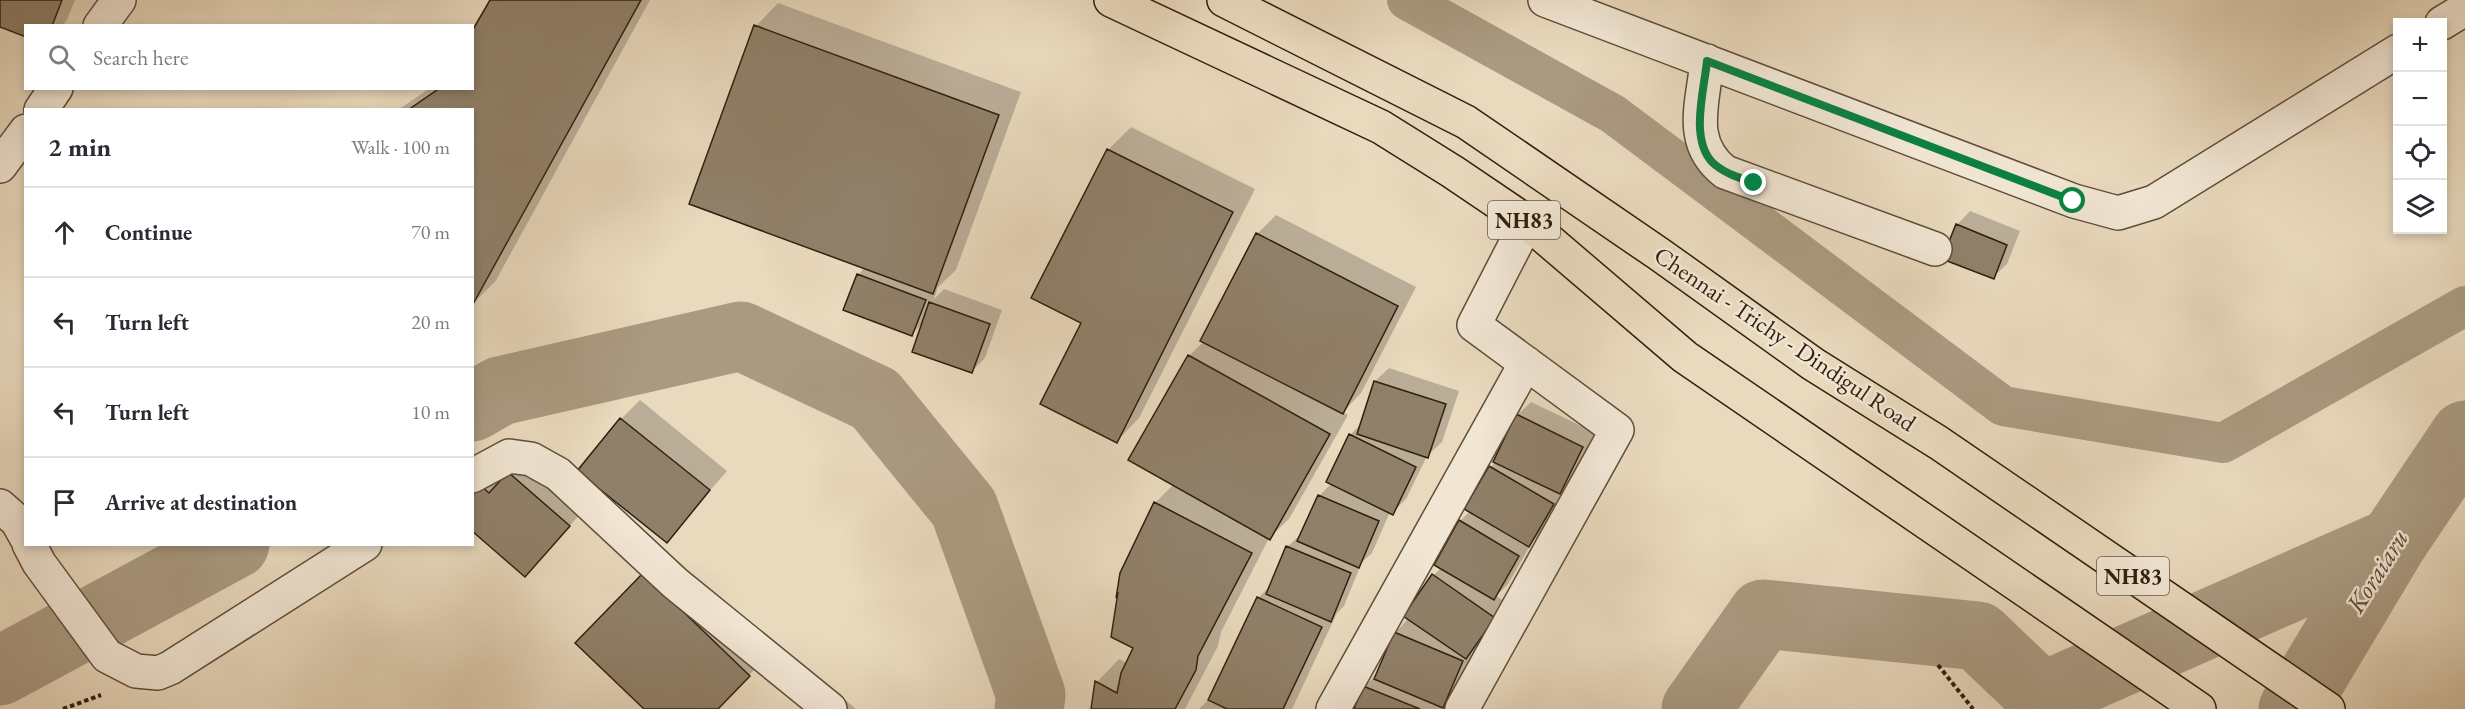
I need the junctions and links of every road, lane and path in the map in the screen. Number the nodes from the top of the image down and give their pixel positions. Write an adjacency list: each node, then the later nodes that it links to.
1 (119, 0): 7 (street)
2 (1111, 0): 14 (highway, NH83)
3 (1224, 0): 28 (highway, Chennai - Trichy - Dindigul Road / NH83)
4 (1545, 0): 9 (street)
5 (2465, 9): 6 (street)
6 (2447, 19)
7 (101, 24)
8 (2393, 53): 9 (street)
9 (1707, 61): 15 (street)
10 (55, 90): 11 (street)
11 (41, 108)
12 (24, 134): 13 (street)
13 (0, 166)
14 (1527, 222): 16 (street); 27 (highway, NH83)
15 (1935, 249)
16 (1526, 363): 24 (street); 25 (street)
17 (474, 475): 23 (street)
18 (0, 506): 19 (street)
19 (24, 534)
20 (362, 546): 21 (street)
21 (31, 548)
22 (1938, 665): 26 (path)
23 (830, 709)
24 (1333, 709)
25 (1462, 709)
26 (1973, 709)
27 (2199, 709)
28 (2328, 709)

